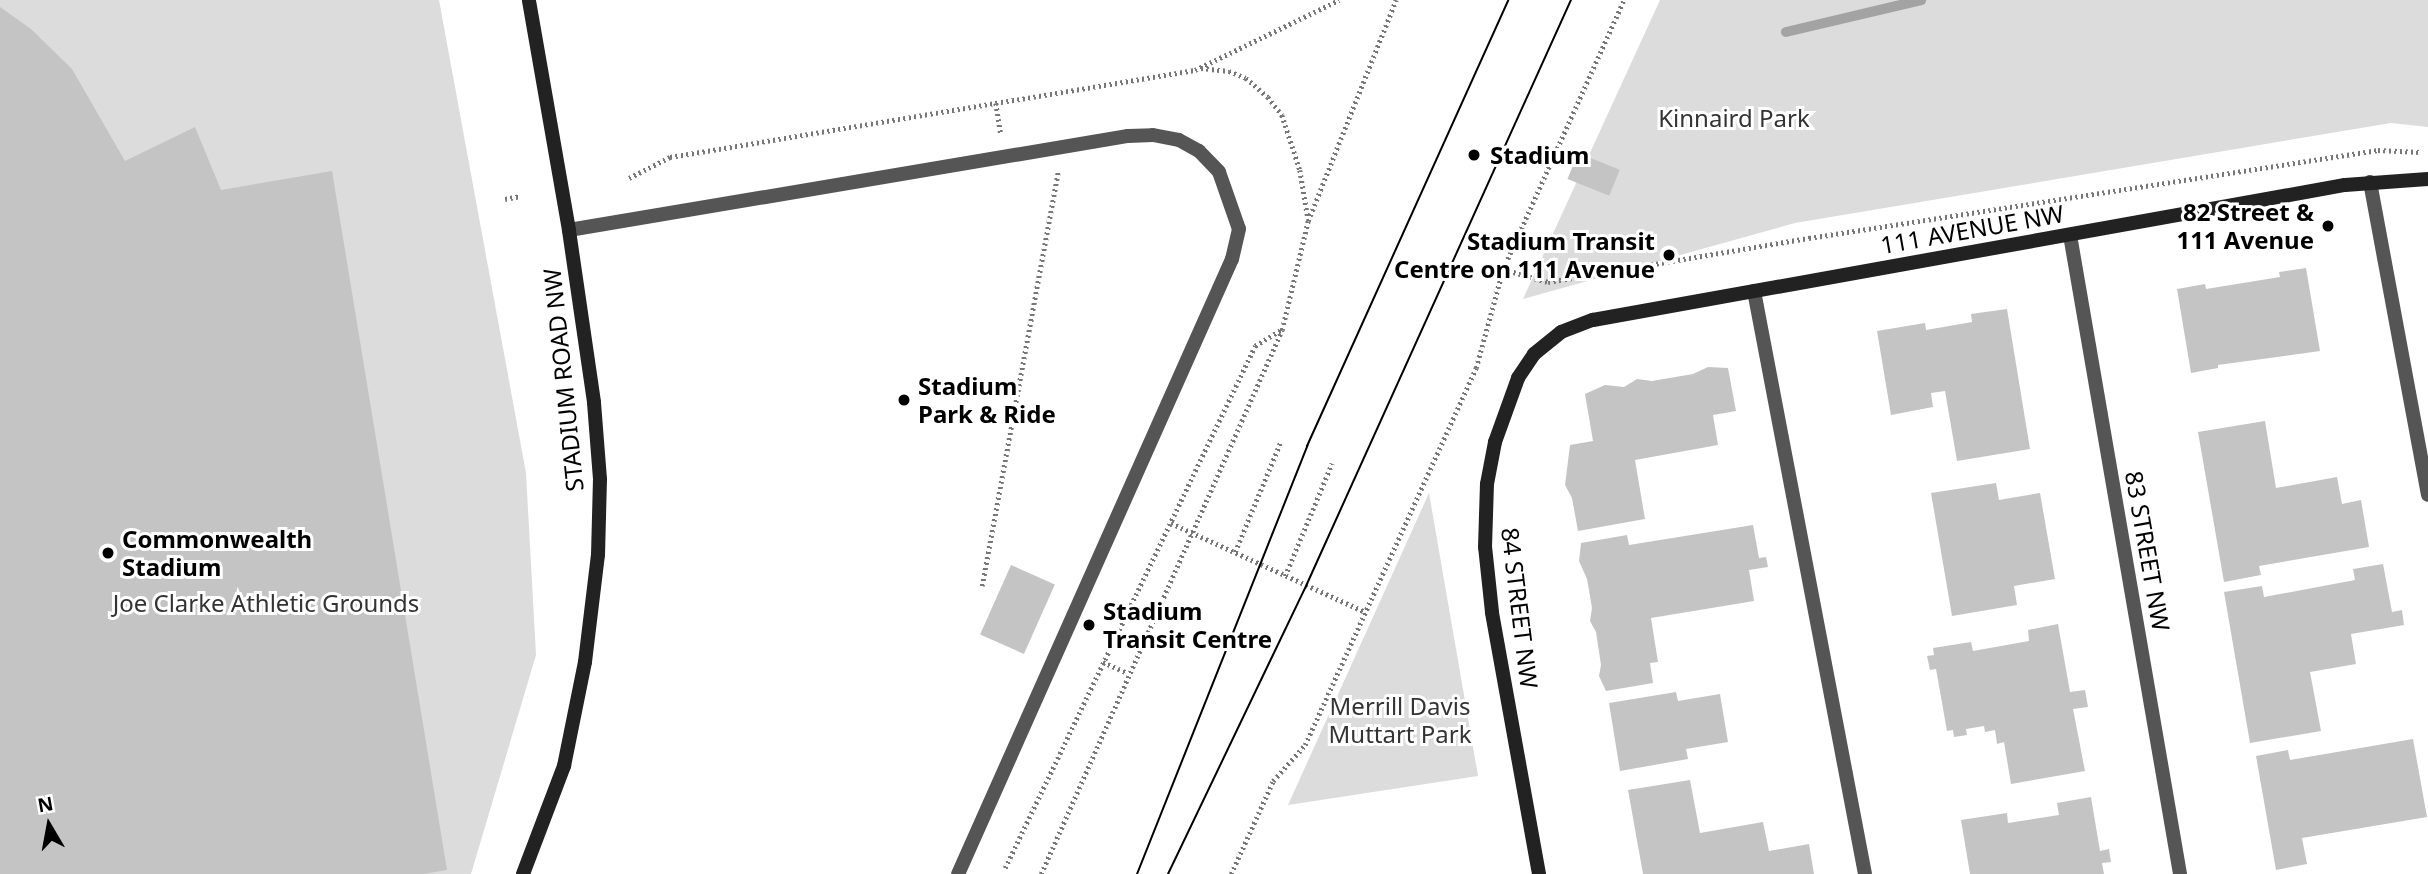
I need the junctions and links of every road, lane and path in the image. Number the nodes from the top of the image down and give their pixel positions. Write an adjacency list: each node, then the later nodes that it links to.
1 (529, 0): 16 (street, STADIUM ROAD NW)
2 (1339, 0): 5 (path)
3 (1396, 0): 15 (path)
4 (1624, 0): 18 (path)
5 (1200, 68): 6 (path); 15 (path)
6 (996, 103): 7 (path); 10 (path)
7 (1009, 136)
8 (1055, 148): 16 (street); 29 (path); 35 (street)
9 (2428, 152): 18 (path)
10 (629, 178)
11 (2428, 179): 12 (street, 111 AVENUE NW)
12 (2370, 182): 17 (street, 111 AVENUE NW); 24 (street)
13 (521, 196): 14 (path)
14 (505, 199)
15 (1308, 221): 20 (path)
16 (569, 230): 34 (street, STADIUM ROAD NW)
17 (2070, 236): 19 (street, 111 AVENUE NW); 40 (street, 83 STREET NW)
18 (1503, 269): 30 (path)
19 (1754, 291): 21 (street, 111 AVENUE NW); 39 (street)
20 (1282, 330): 25 (path); 26 (path)
21 (1534, 354): 38 (street, 84 STREET NW)
22 (1281, 441): 27 (path)
23 (1332, 463): 28 (path)
24 (2428, 495)
25 (1171, 523): 26 (path); 31 (path)
26 (1194, 533): 27 (path); 32 (path)
27 (1235, 552): 28 (path)
28 (1285, 576): 30 (path)
29 (982, 586)
30 (1365, 612): 37 (path)
31 (1103, 662): 32 (path); 33 (path)
32 (1128, 674): 36 (path)
33 (1005, 868)
34 (523, 874)
35 (958, 874)
36 (1041, 874)
37 (1231, 874)
38 (1539, 874)
39 (1865, 874)
40 (2180, 874)

